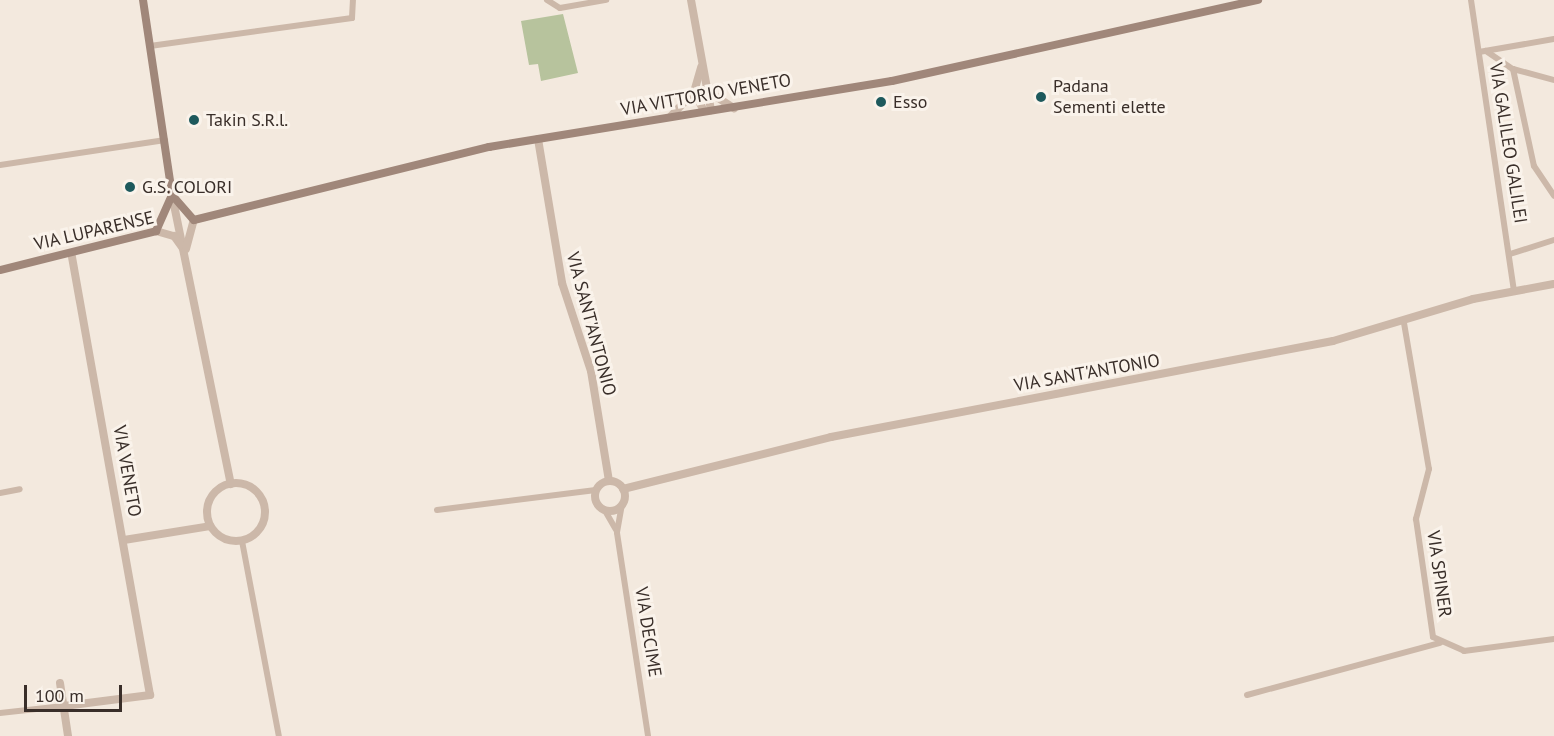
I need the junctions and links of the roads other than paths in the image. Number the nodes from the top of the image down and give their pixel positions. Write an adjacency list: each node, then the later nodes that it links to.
1 (143, 0): 9 (main road)
2 (353, 0): 9 (street)
3 (547, 0): 4 (street)
4 (606, 0)
5 (691, 0): 11 (street)
6 (1258, 0): 16 (main road, VIA VITTORIO VENETO)
7 (1471, 0): 10 (street, VIA GALILEO GALILEI)
8 (1554, 39): 10 (street)
9 (150, 46): 19 (main road)
10 (1483, 52): 12 (street); 29 (street, VIA GALILEO GALILEI)
11 (701, 62): 14 (street); 15 (street)
12 (1513, 69): 13 (street); 23 (street)
13 (1554, 80)
14 (694, 92): 17 (street); 18 (street)
15 (709, 92): 16 (street); 17 (street)
16 (734, 108): 17 (main road, VIA VITTORIO VENETO)
17 (708, 111): 18 (main road, VIA VITTORIO VENETO)
18 (671, 116): 20 (main road, VIA VITTORIO VENETO)
19 (165, 140): 21 (street); 22 (main road)
20 (538, 140): 24 (main road, VIA VITTORIO VENETO); 34 (street, VIA SANT'ANTONIO)
21 (0, 165)
22 (172, 195): 24 (main road); 25 (main road); 28 (street)
23 (1554, 196)
24 (194, 220): 28 (street)
25 (156, 231): 27 (main road, VIA LUPARENSE); 28 (street, VIA LUPARENSE)
26 (1554, 240): 29 (street)
27 (71, 253): 30 (main road, VIA LUPARENSE); 45 (street, VIA VENETO)
28 (186, 253): 35 (street)
29 (1510, 254): 32 (street, VIA GALILEO GALILEI)
30 (0, 270)
31 (1554, 284): 32 (street, VIA SANT'ANTONIO)
32 (1514, 290): 33 (street, VIA SANT'ANTONIO)
33 (1404, 323): 37 (street, VIA SANT'ANTONIO); 48 (street, VIA SPINER)
34 (609, 481): 37 (street); 38 (street)
35 (231, 484): 43 (street); 46 (street)
36 (20, 489): 39 (street)
37 (623, 489): 40 (street)
38 (596, 490): 41 (street); 42 (street)
39 (0, 493)
40 (622, 504): 41 (street); 44 (street, VIA DECIME)
41 (604, 509): 44 (street, VIA DECIME)
42 (437, 510)
43 (210, 526): 45 (street); 46 (street)
44 (617, 533): 55 (street, VIA DECIME)
45 (124, 540): 51 (street, VIA VENETO)
46 (242, 541): 54 (street)
47 (1554, 639): 48 (street, VIA SPINER)
48 (1440, 643): 50 (street)
49 (60, 682): 51 (street)
50 (1247, 695)
51 (64, 706): 52 (street); 53 (street)
52 (0, 713)
53 (68, 736)
54 (279, 736)
55 (648, 736)

